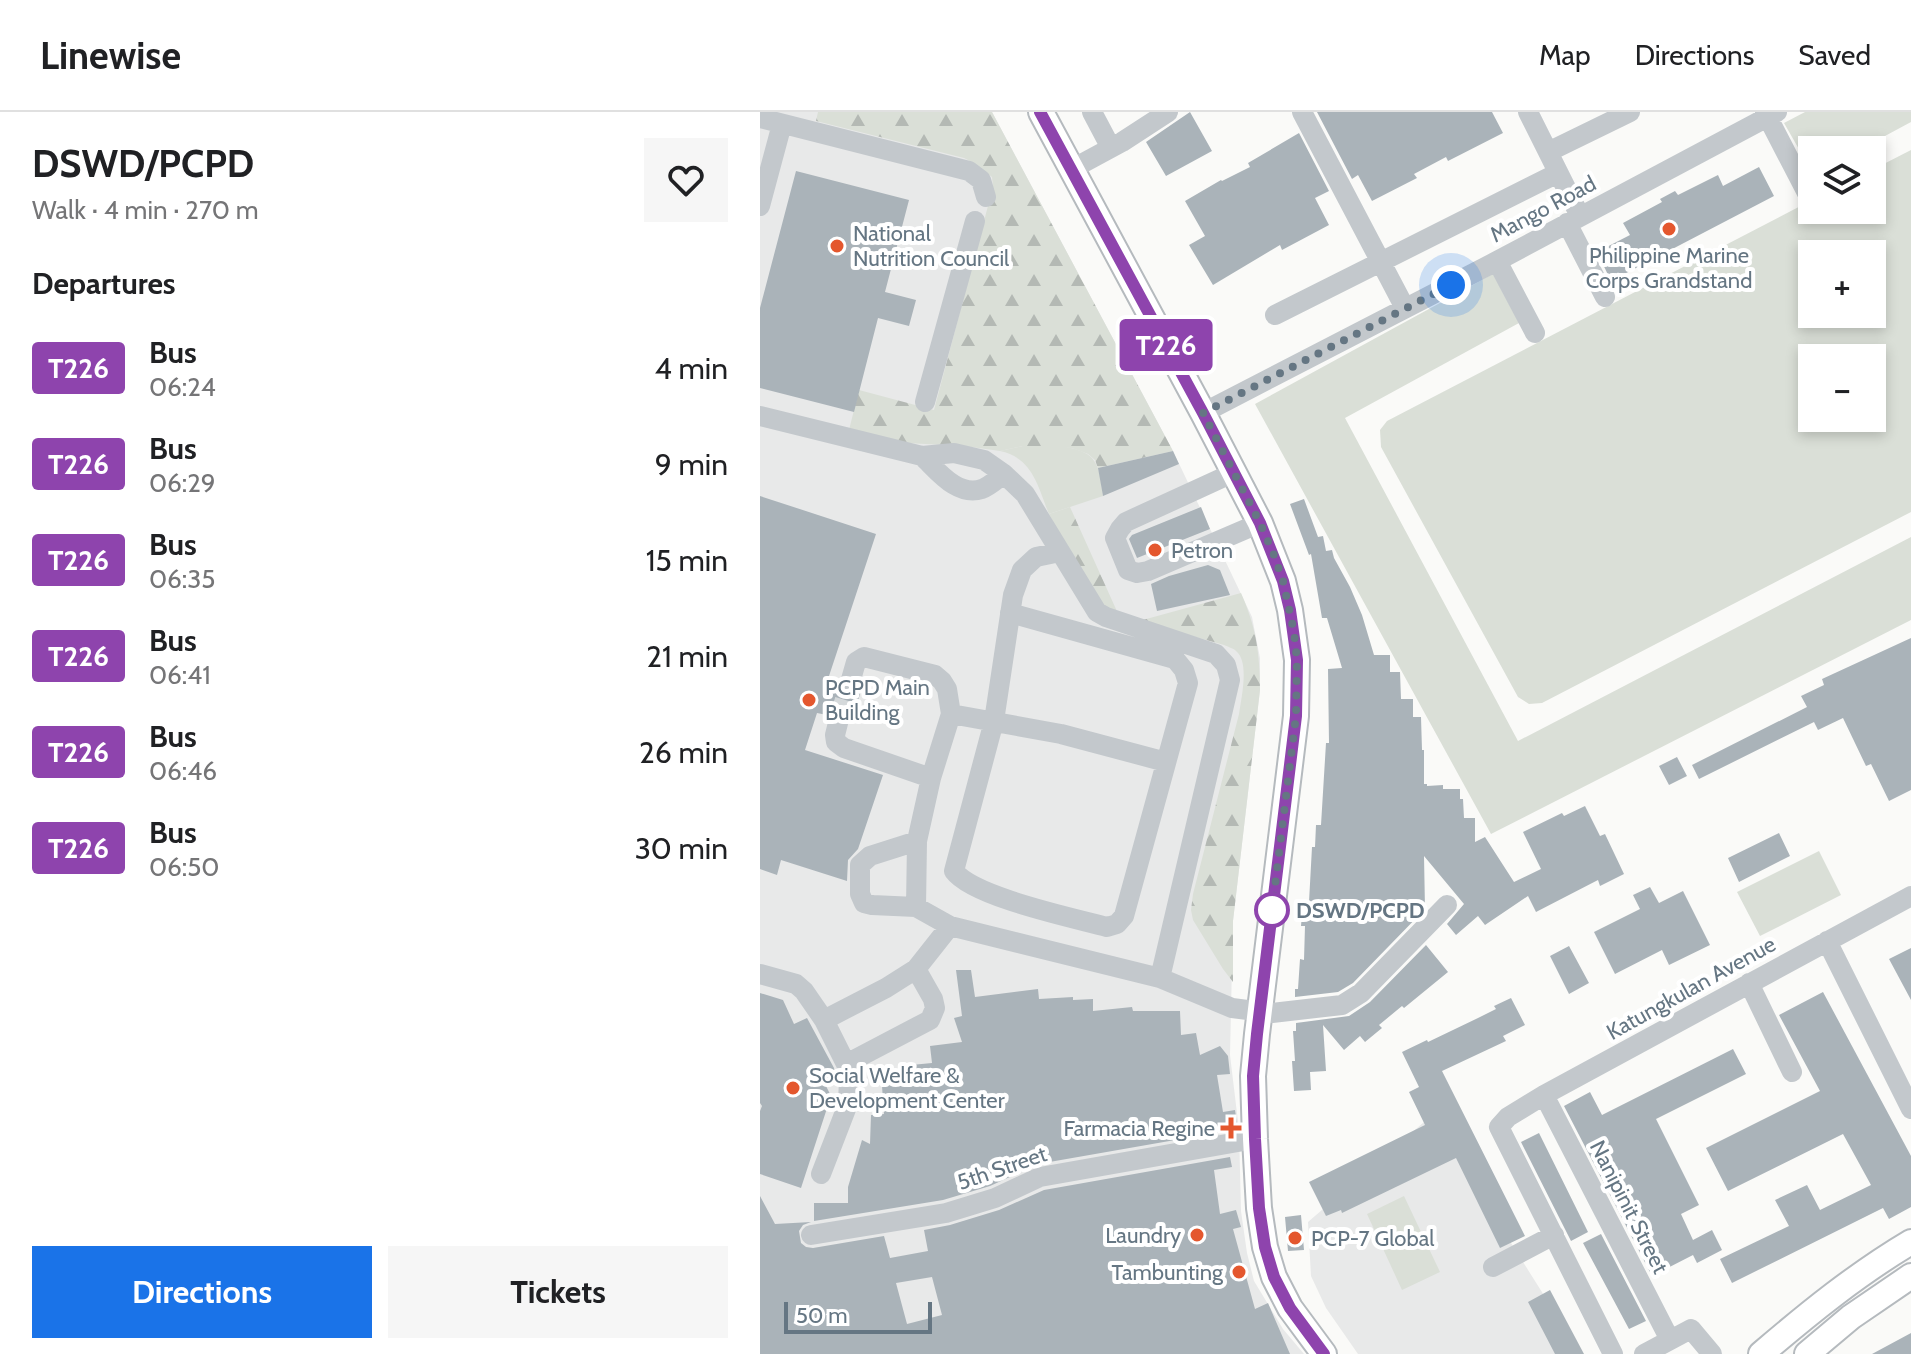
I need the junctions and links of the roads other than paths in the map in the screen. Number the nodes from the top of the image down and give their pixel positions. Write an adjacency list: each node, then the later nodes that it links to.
1 (1041, 112): 12 (main road)
2 (1092, 112): 10 (street)
3 (1168, 112): 10 (street)
4 (1302, 112): 20 (street)
5 (1528, 112): 11 (street)
6 (1630, 112): 11 (street)
7 (1770, 114): 14 (street); 17 (street, Mango Road)
8 (760, 118): 9 (street)
9 (782, 124): 15 (street); 16 (street)
10 (1111, 148): 12 (street)
11 (1548, 152): 13 (street)
12 (1072, 169): 26 (main road)
13 (1558, 173): 17 (street); 20 (street)
14 (1798, 174)
15 (986, 197)
16 (760, 206)
17 (1573, 219): 19 (street, Mango Road); 21 (street)
18 (975, 221): 25 (street)
19 (1497, 261): 22 (street, Mango Road); 24 (street)
20 (1381, 262): 22 (street); 23 (street)
21 (1605, 297)
22 (1405, 308): 26 (street, Mango Road)
23 (1275, 315)
24 (1535, 333)
25 (925, 402)
26 (1203, 413): 29 (main road)
27 (760, 416): 28 (street)
28 (922, 456): 30 (street); 30 (street)
29 (1235, 472): 31 (main road); 31 (street)
30 (1004, 474): 32 (street)
31 (1260, 523): 50 (main road)
32 (1060, 552): 33 (street); 48 (street)
33 (1010, 613): 37 (street); 38 (street)
34 (850, 683): 35 (street)
35 (951, 714): 37 (street); 39 (street)
36 (839, 719): 39 (street)
37 (994, 721): 38 (street); 38 (street)
38 (1166, 762)
39 (931, 778): 40 (street)
40 (917, 841): 43 (street); 43 (street)
41 (1911, 896): 45 (street, Katungkulan Avenue)
42 (1447, 905): 50 (street)
43 (916, 907): 44 (street)
44 (950, 926): 46 (street); 48 (street)
45 (1827, 941): 49 (street, Katungkulan Avenue); 55 (street)
46 (916, 969): 51 (street); 52 (street)
47 (760, 974): 51 (street)
48 (1160, 978): 50 (street)
49 (1749, 983): 53 (street); 54 (street, Katungkulan Avenue)
50 (1259, 1011): 56 (main road)
51 (824, 1020): 52 (street)
52 (846, 1064): 57 (street)
53 (1792, 1072)
54 (1544, 1095): 59 (street, Katungkulan Avenue); 63 (street, Nanipinit Street)
55 (1911, 1109)
56 (1255, 1139): 58 (street, 5th Street); 64 (main road)
57 (821, 1174)
58 (811, 1235)
59 (1554, 1235): 61 (street); 65 (street)
60 (1911, 1242): 68 (main road)
61 (1493, 1267)
62 (1911, 1276): 69 (main road)
63 (1670, 1340): 66 (street); 67 (street)
64 (1324, 1354)
65 (1613, 1354)
66 (1644, 1354)
67 (1712, 1354)
68 (1761, 1354)
69 (1807, 1354)

